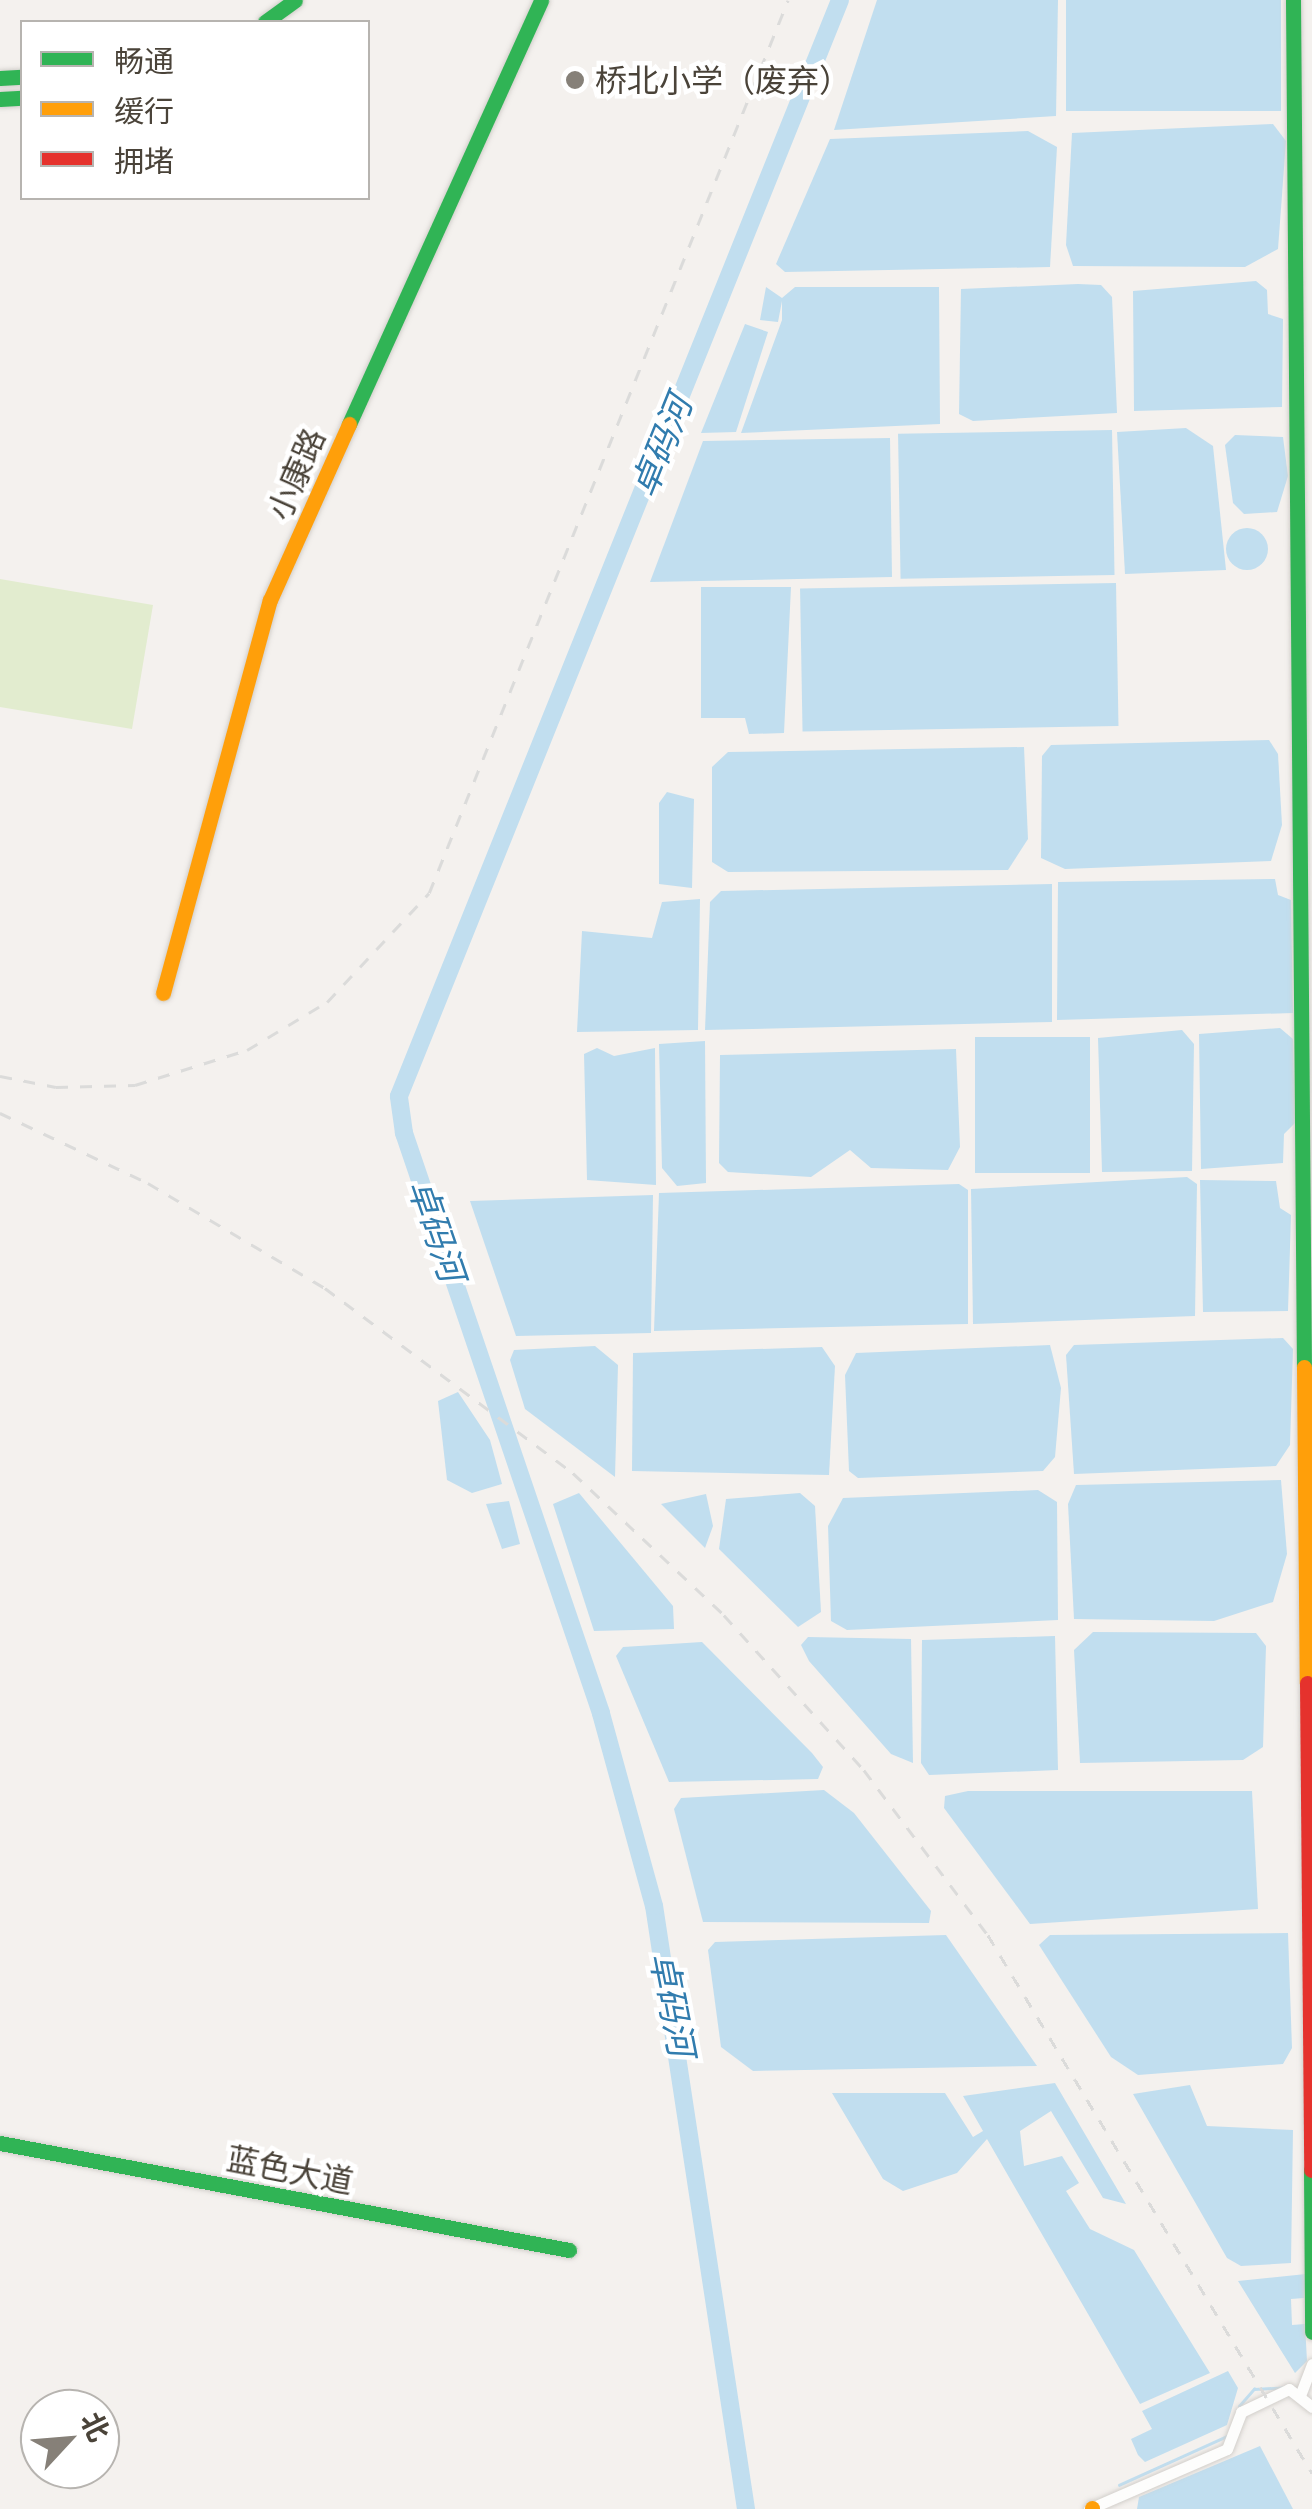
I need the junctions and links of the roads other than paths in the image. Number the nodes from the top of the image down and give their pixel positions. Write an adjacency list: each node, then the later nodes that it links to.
1 (295, 0): 4 (street)
2 (542, 0): 5 (street, 小康路)
3 (1293, 0): 8 (street)
4 (268, 20)
5 (163, 994)
6 (0, 2144): 7 (street, 蓝色大道)
7 (569, 2250)
8 (1312, 2332)
9 (1312, 2364): 10 (street)
10 (1300, 2393): 11 (street); 12 (street)
11 (1312, 2407)
12 (1091, 2509)

